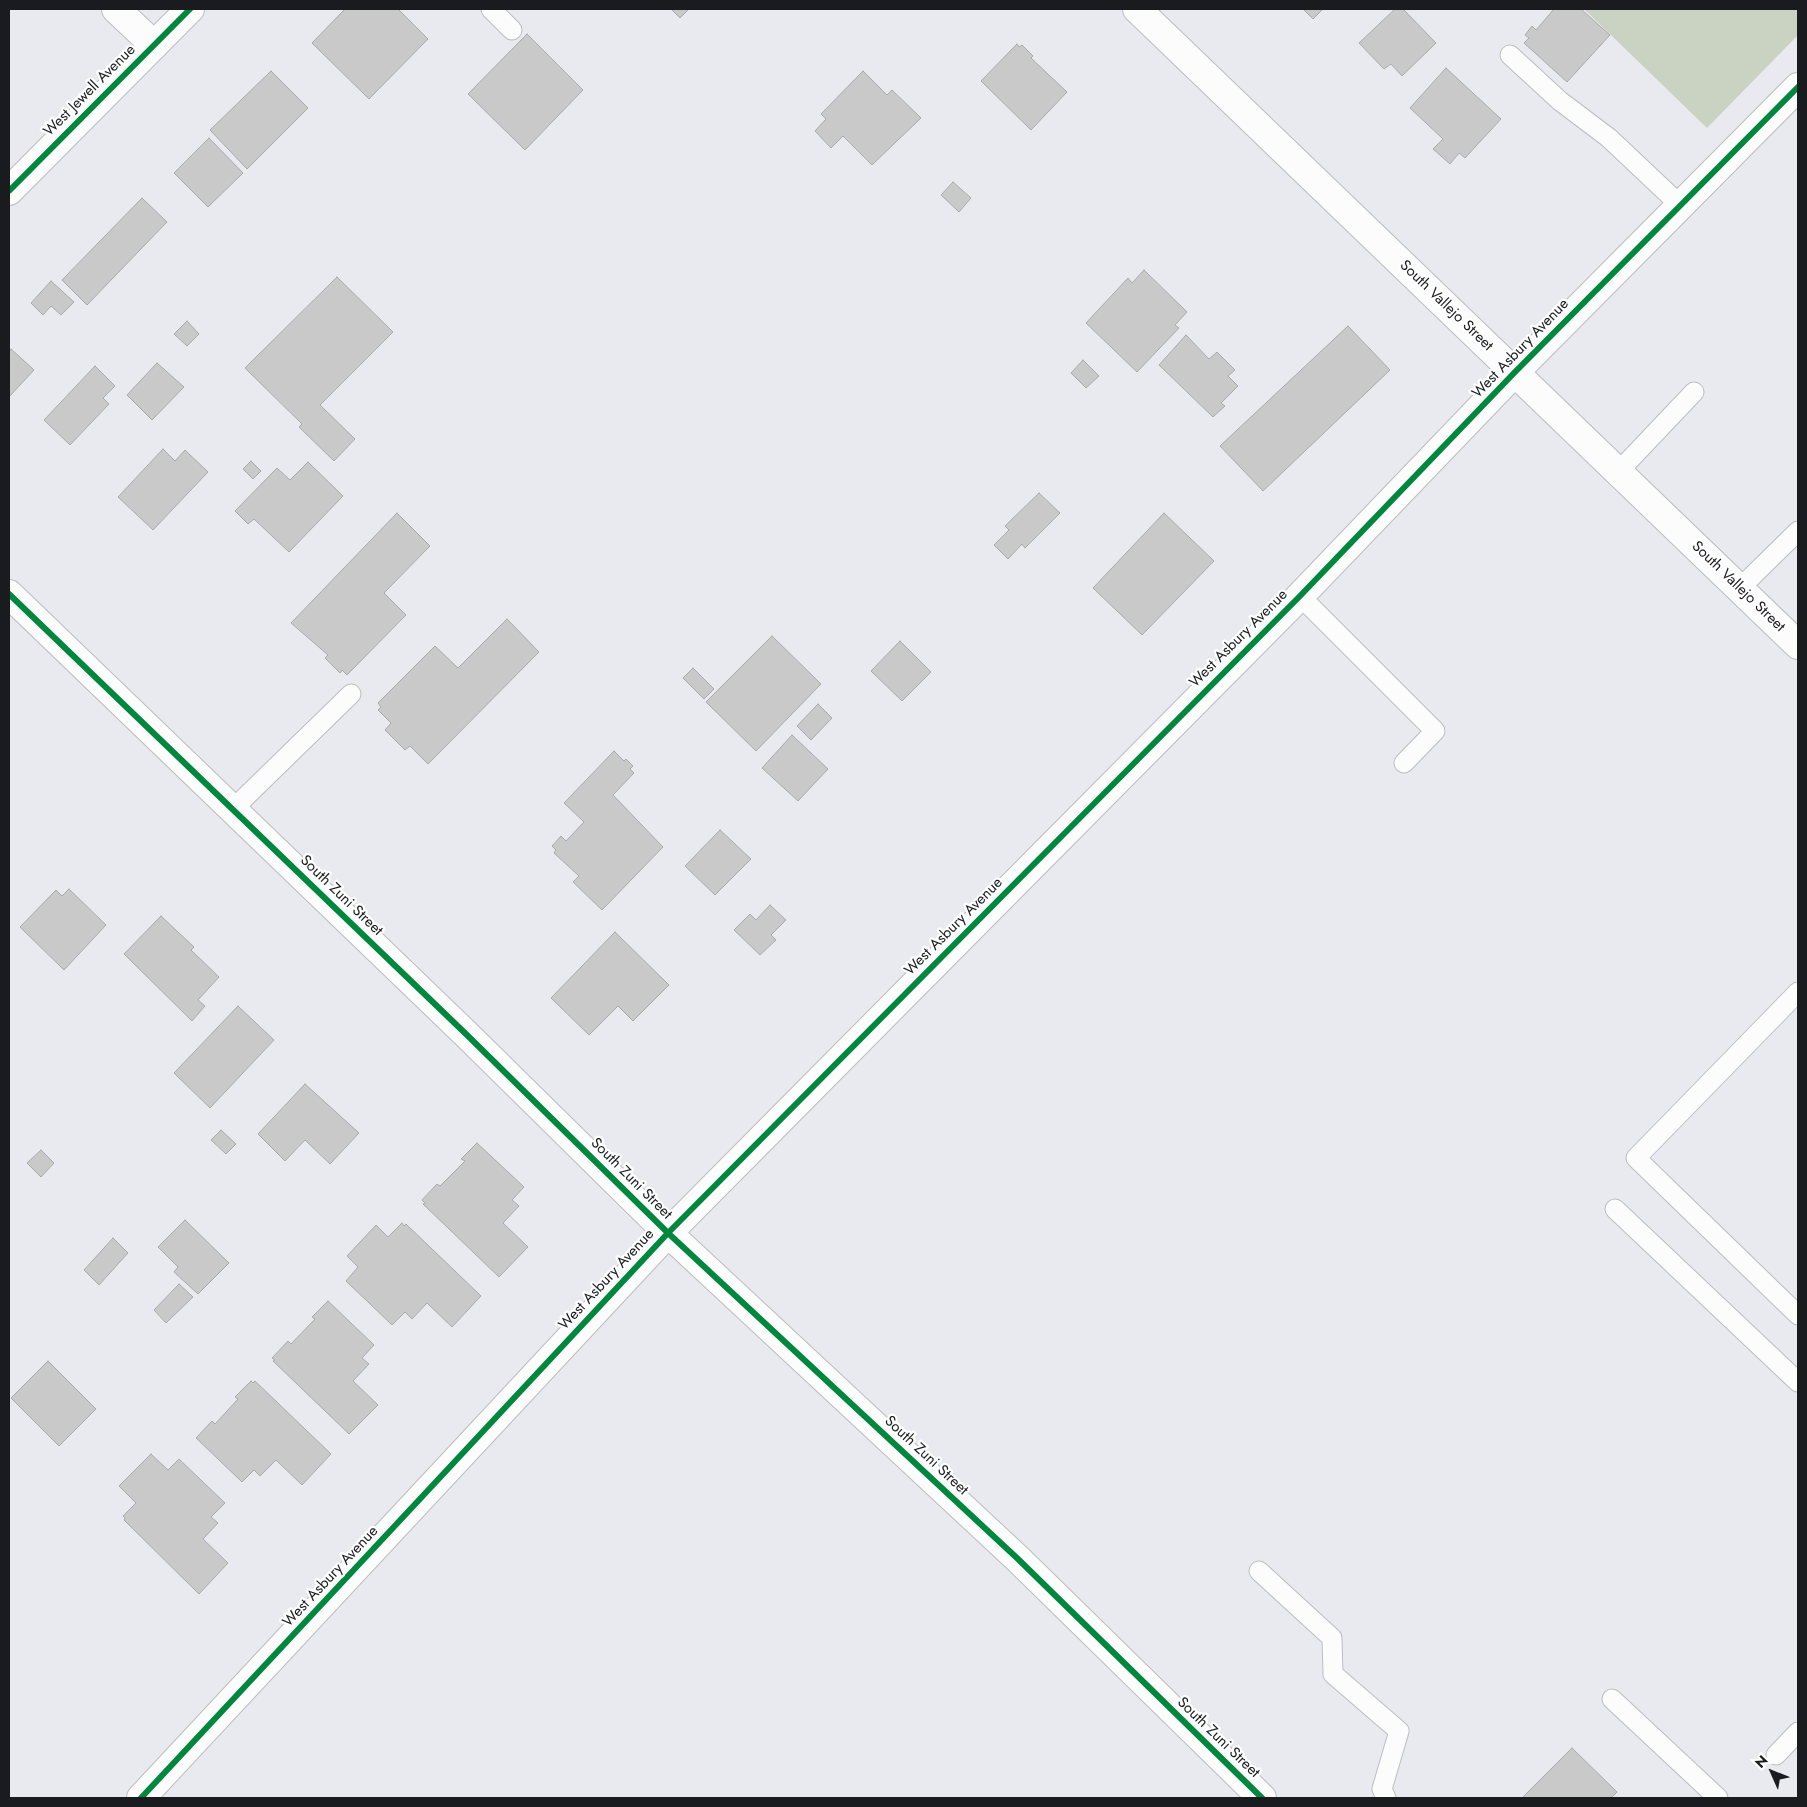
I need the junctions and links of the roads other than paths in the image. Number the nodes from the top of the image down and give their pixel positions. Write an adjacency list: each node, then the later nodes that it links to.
1 (116, 9): 6 (street)
2 (190, 9): 6 (street, West Jewell Avenue)
3 (491, 9): 5 (lane)
4 (1137, 9): 11 (street, South Vallejo Street)
5 (512, 30)
6 (154, 45): 9 (street, West Jewell Avenue)
7 (1510, 55): 10 (lane)
8 (1798, 87): 10 (street, West Asbury Avenue)
9 (9, 191)
10 (1680, 205): 11 (street, West Asbury Avenue)
11 (1515, 372): 13 (street, South Vallejo Street); 17 (street, West Asbury Avenue)
12 (1694, 392): 13 (lane)
13 (1619, 471): 15 (street, South Vallejo Street)
14 (1798, 531): 15 (lane)
15 (1740, 588): 18 (street, South Vallejo Street)
16 (9, 594): 21 (street, South Zuni Street)
17 (1300, 596): 20 (lane); 24 (street, West Asbury Avenue)
18 (1798, 645)
19 (351, 694): 21 (lane)
20 (1404, 763)
21 (232, 810): 24 (street, South Zuni Street)
22 (1798, 992): 25 (lane)
23 (1615, 1209): 26 (lane)
24 (668, 1233): 31 (street, South Zuni Street); 32 (street, West Asbury Avenue)
25 (1798, 1315)
26 (1798, 1382)
27 (1258, 1571): 33 (lane)
28 (1612, 1699): 34 (lane)
29 (1798, 1732): 30 (lane)
30 (1776, 1755)
31 (1249, 1794)
32 (141, 1798)
33 (1386, 1798)
34 (1718, 1798)

